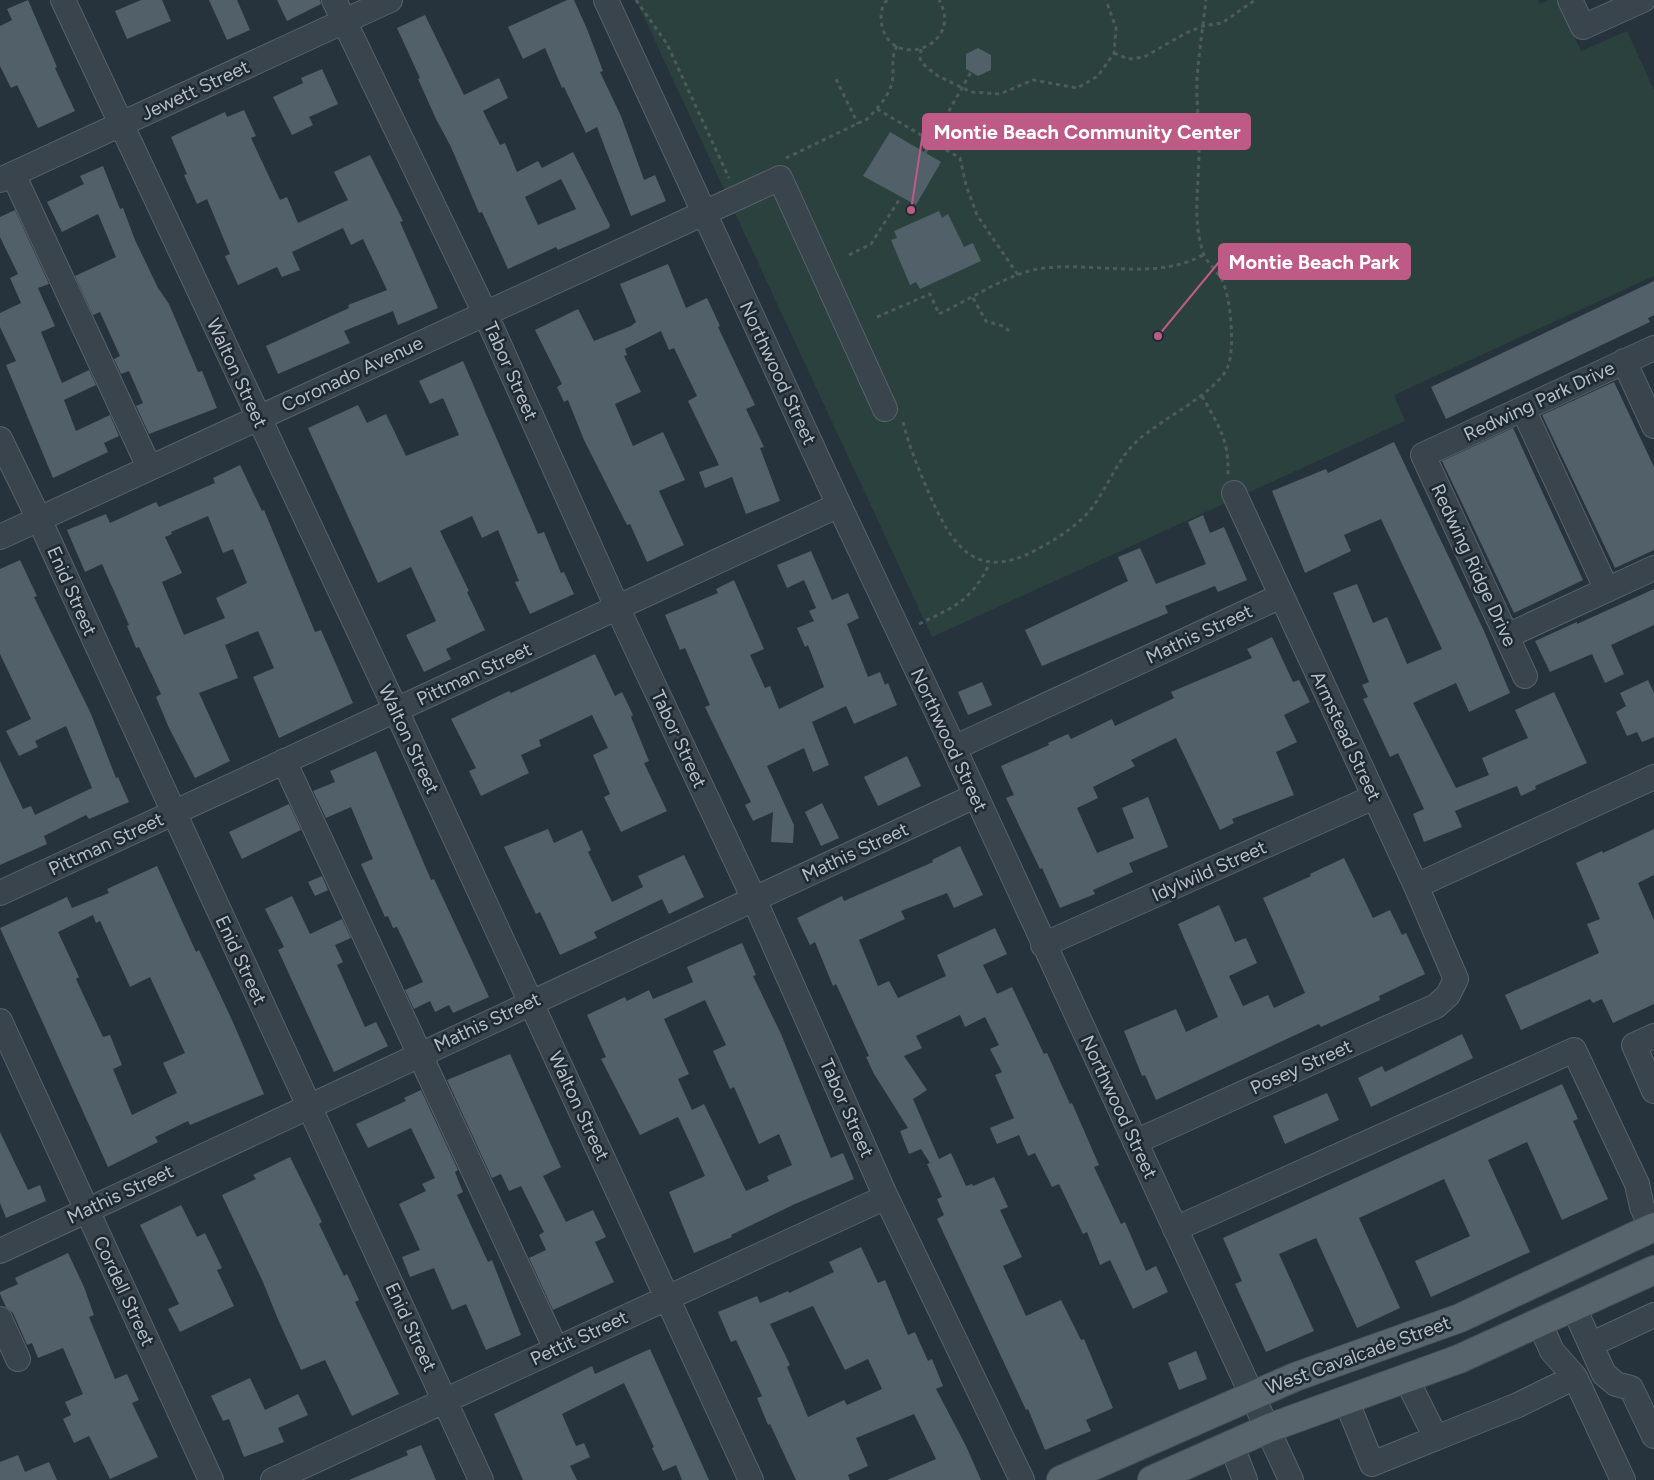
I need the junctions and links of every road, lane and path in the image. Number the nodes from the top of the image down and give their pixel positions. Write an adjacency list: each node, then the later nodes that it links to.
1 (63, 0): 22 (street, Walton Street)
2 (334, 0): 13 (street, Tabor Street)
3 (390, 0): 13 (street, Jewett Street)
4 (606, 0): 30 (street, Northwood Street)
5 (636, 0): 28 (path)
6 (887, 0): 15 (path)
7 (939, 0): 16 (path)
8 (1106, 0): 17 (path)
9 (1206, 0): 14 (path)
10 (1255, 0): 14 (path)
11 (1570, 0): 12 (street)
12 (1643, 0)
13 (344, 21): 22 (street, Jewett Street); 35 (street, Tabor Street)
14 (1203, 26): 17 (path); 32 (path)
15 (896, 46): 16 (path); 21 (path)
16 (921, 49): 20 (path)
17 (1114, 53): 20 (path)
18 (971, 72): 20 (path)
19 (836, 79): 23 (path)
20 (962, 89): 24 (path)
21 (877, 109): 23 (path); 24 (path)
22 (121, 124): 27 (street, Jewett Street); 43 (street, Walton Street)
23 (858, 124): 26 (path)
24 (931, 141): 25 (path); 33 (path)
25 (925, 153)
26 (783, 159)
27 (6, 177): 47 (street)
28 (731, 183)
29 (900, 197): 31 (path)
30 (704, 213): 35 (street, Coronado Avenue); 42 (street, Coronado Avenue); 49 (street, Northwood Street)
31 (849, 255)
32 (1203, 255): 33 (path); 40 (path)
33 (1018, 274): 34 (path)
34 (973, 298): 36 (path); 37 (path)
35 (485, 313): 43 (street, Coronado Avenue); 56 (street, Tabor Street)
36 (878, 317)
37 (1012, 333)
38 (1654, 348): 39 (street, Redwing Park Drive)
39 (1624, 362): 41 (street, Redwing Park Drive); 44 (street)
40 (1202, 396): 48 (path); 52 (path)
41 (1523, 409): 46 (street, Redwing Park Drive); 54 (street)
42 (894, 416): 52 (path)
43 (257, 417): 47 (street, Coronado Avenue); 60 (street, Walton Street)
44 (1654, 426)
45 (0, 439): 50 (street, Enid Street)
46 (1423, 455): 58 (street, Redwing Ridge Drive)
47 (149, 467): 50 (street, Coronado Avenue)
48 (1234, 493): 55 (street, Armstead Street)
49 (839, 505): 56 (street, Pittman Street); 61 (street, Northwood Street)
50 (39, 519): 51 (street, Coronado Avenue); 66 (street, Enid Street)
51 (0, 537)
52 (990, 563): 57 (path)
53 (1654, 568): 54 (street)
54 (1607, 590): 58 (street)
55 (1282, 596): 61 (street, Mathis Street); 65 (street, Armstead Street)
56 (618, 607): 60 (street, Pittman Street); 69 (street, Tabor Street)
57 (918, 624)
58 (1507, 636): 59 (street, Redwing Ridge Drive)
59 (1525, 676)
60 (396, 710): 62 (street, Pittman Street); 72 (street, Walton Street)
61 (954, 748): 64 (street, Northwood Street)
62 (284, 761): 66 (street, Pittman Street); 75 (street)
63 (1654, 777): 67 (street)
64 (975, 796): 69 (street, Mathis Street); 70 (street, Northwood Street)
65 (1374, 797): 67 (street, Armstead Street); 70 (street, Idylwild Street)
66 (173, 813): 68 (street, Pittman Street); 77 (street, Enid Street)
67 (1416, 886): 71 (street, Armstead Street)
68 (0, 893)
69 (754, 898): 72 (street, Mathis Street); 79 (street, Tabor Street)
70 (1043, 946): 78 (street, Northwood Street)
71 (1456, 979): 78 (street, Posey Street)
72 (531, 1002): 75 (street, Mathis Street); 86 (street, Walton Street)
73 (0, 1021): 80 (street, Cordell Street)
74 (1654, 1036): 76 (street)
75 (420, 1053): 77 (street, Mathis Street); 92 (street)
76 (1654, 1091)
77 (308, 1105): 80 (street, Mathis Street); 97 (street, Enid Street)
78 (1135, 1142): 82 (street, Northwood Street)
79 (886, 1197): 86 (street, Pettit Street); 107 (street, Tabor Street)
80 (87, 1210): 83 (street, Mathis Street); 103 (street, Cordell Street)
81 (1653, 1228): 82 (street); 85 (main road, West Cavalcade Street)
82 (1175, 1229): 96 (street, Northwood Street)
83 (0, 1250)
84 (1654, 1270): 87 (main road, West Cavalcade Street)
85 (1523, 1289): 90 (main road); 96 (main road, West Cavalcade Street)
86 (668, 1298): 92 (street, Pettit Street); 106 (street, Walton Street)
87 (1574, 1308): 90 (main road, West Cavalcade Street); 91 (street)
88 (1654, 1315): 91 (street)
89 (0, 1320): 93 (street)
90 (1540, 1324): 94 (street); 95 (main road, West Cavalcade Street)
91 (1592, 1344): 100 (street)
92 (556, 1349): 97 (street, Pettit Street)
93 (18, 1359)
94 (1575, 1377): 101 (street); 112 (street)
95 (1407, 1380): 98 (main road, West Cavalcade Street); 101 (street)
96 (1252, 1395): 99 (street, Northwood Street); 108 (main road, West Cavalcade Street)
97 (445, 1400): 104 (street, Pettit Street); 105 (street, Enid Street)
98 (1346, 1400): 99 (main road, West Cavalcade Street); 101 (street)
99 (1269, 1428): 102 (main road, West Cavalcade Street); 111 (street, Northwood Street)
100 (1654, 1436)
101 (1436, 1438)
102 (1232, 1444): 109 (main road, West Cavalcade Street); 110 (street)
103 (211, 1480)
104 (273, 1480)
105 (481, 1480)
106 (751, 1480)
107 (1022, 1480)
108 (1061, 1480)
109 (1152, 1480)
110 (1245, 1480)
111 (1291, 1480)
112 (1623, 1480)

